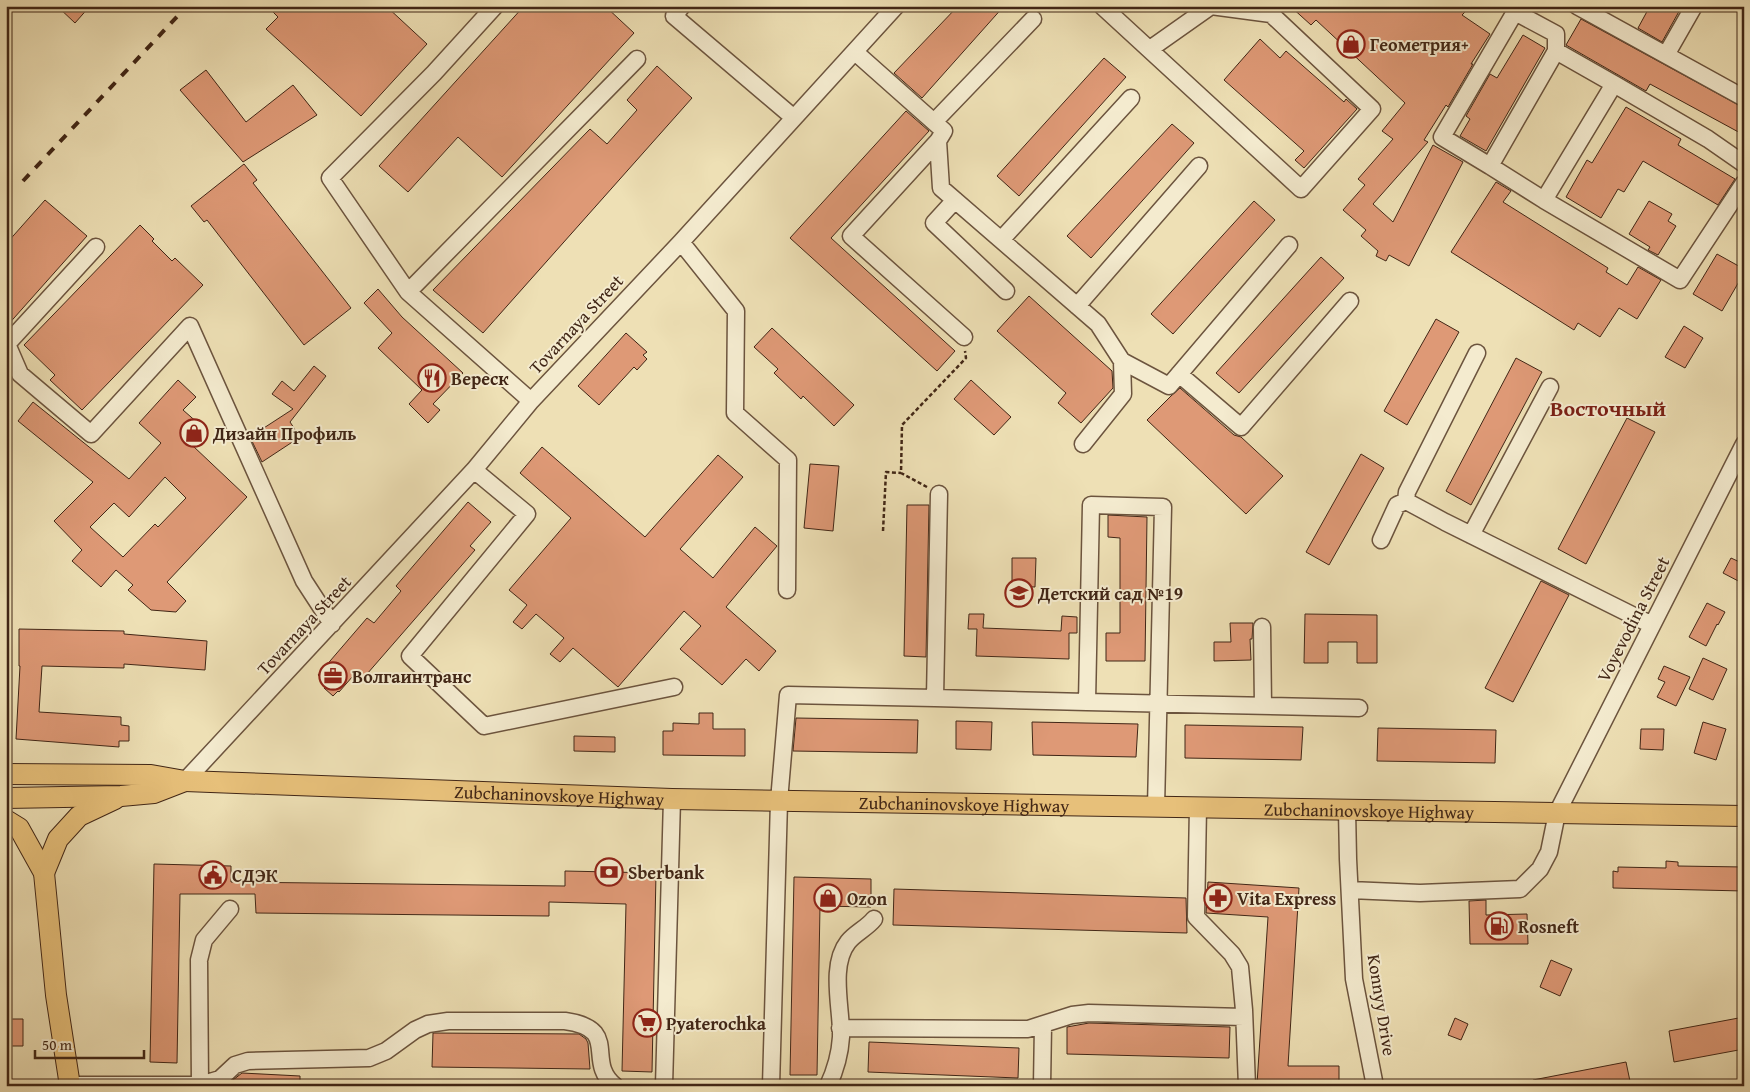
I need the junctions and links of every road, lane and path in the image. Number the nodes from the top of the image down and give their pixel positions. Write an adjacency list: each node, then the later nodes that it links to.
1 (495, 6): 31 (street)
2 (682, 6): 17 (street)
3 (896, 6): 11 (street, Tovarnaya Street)
4 (1102, 6): 9 (street)
5 (1577, 6): 12 (street)
6 (1694, 6): 12 (street)
7 (1274, 10): 9 (street); 9 (street)
8 (1033, 19): 18 (street)
9 (1150, 50)
10 (1556, 51): 14 (street); 22 (street); 22 (street)
11 (855, 52): 17 (street, Tovarnaya Street); 18 (street)
12 (1666, 55): 16 (street)
13 (637, 59): 31 (street)
14 (1614, 84): 20 (street); 25 (street)
15 (1131, 98): 26 (street)
16 (1744, 98)
17 (794, 118): 27 (street, Tovarnaya Street)
18 (934, 122): 19 (street)
19 (938, 141): 24 (street); 34 (street)
20 (1744, 164)
21 (1199, 166): 33 (street)
22 (1490, 166): 25 (street)
23 (1744, 183): 25 (street)
24 (955, 200): 26 (street); 30 (street)
25 (1544, 200)
26 (1001, 240): 33 (street)
27 (681, 242): 39 (street, Tovarnaya Street); 49 (street)
28 (1289, 245): 37 (street)
29 (96, 247): 50 (street)
30 (1006, 291)
31 (408, 292): 39 (street)
32 (1350, 301): 37 (street)
33 (1077, 306): 36 (street)
34 (964, 337): 43 (path)
35 (1477, 352): 45 (street)
36 (1122, 361): 37 (street); 40 (street)
37 (1179, 374)
38 (1550, 387): 47 (street)
39 (531, 400): 42 (street, Tovarnaya Street)
40 (1083, 444)
41 (1744, 444): 51 (street, Voyevodina Street)
42 (474, 470): 50 (street, Tovarnaya Street); 53 (street)
43 (901, 473): 44 (path); 46 (path)
44 (939, 494): 54 (street)
45 (1406, 501): 47 (street); 48 (street)
46 (884, 531)
47 (1471, 535): 51 (street)
48 (1380, 540)
49 (787, 590)
50 (332, 624): 60 (street, Tovarnaya Street)
51 (1652, 625): 68 (street, Voyevodina Street)
52 (1262, 627): 57 (street)
53 (674, 687)
54 (935, 698): 55 (street); 64 (street)
55 (1087, 702): 56 (street); 56 (street)
56 (1159, 703): 57 (street); 65 (street)
57 (1263, 706): 58 (street)
58 (1359, 708)
59 (6, 774): 60 (main road, Zubchaninovskoye Highway)
60 (185, 782): 61 (main road, Zubchaninovskoye Highway); 63 (main road, Zubchaninovskoye Highway)
61 (121, 796): 62 (main road, Zubchaninovskoye Highway); 73 (main road)
62 (6, 798)
63 (672, 799): 64 (main road, Zubchaninovskoye Highway); 84 (street)
64 (779, 801): 65 (main road, Zubchaninovskoye Highway); 85 (street)
65 (1156, 807): 66 (main road, Zubchaninovskoye Highway)
66 (1198, 807): 67 (main road, Zubchaninovskoye Highway); 77 (street)
67 (1347, 810): 68 (main road, Zubchaninovskoye Highway); 74 (street, Konnyy Drive)
68 (1557, 813): 69 (main road, Zubchaninovskoye Highway); 74 (street, Voyevodina Street)
69 (1744, 816)
70 (6, 820): 72 (main road)
71 (6, 837): 72 (main road)
72 (33, 854): 73 (main road)
73 (44, 874): 81 (main road)
74 (1350, 890): 89 (street, Konnyy Drive)
75 (230, 909): 82 (street)
76 (874, 919): 79 (street)
77 (1244, 1017): 78 (street); 88 (street)
78 (1043, 1025): 79 (street); 87 (street)
79 (840, 1028): 86 (street)
80 (220, 1082): 82 (street); 83 (street)
81 (70, 1085): 82 (street)
82 (200, 1085)
83 (614, 1086)
84 (664, 1086)
85 (771, 1086)
86 (828, 1086)
87 (1042, 1086)
88 (1246, 1086)
89 (1375, 1086)

